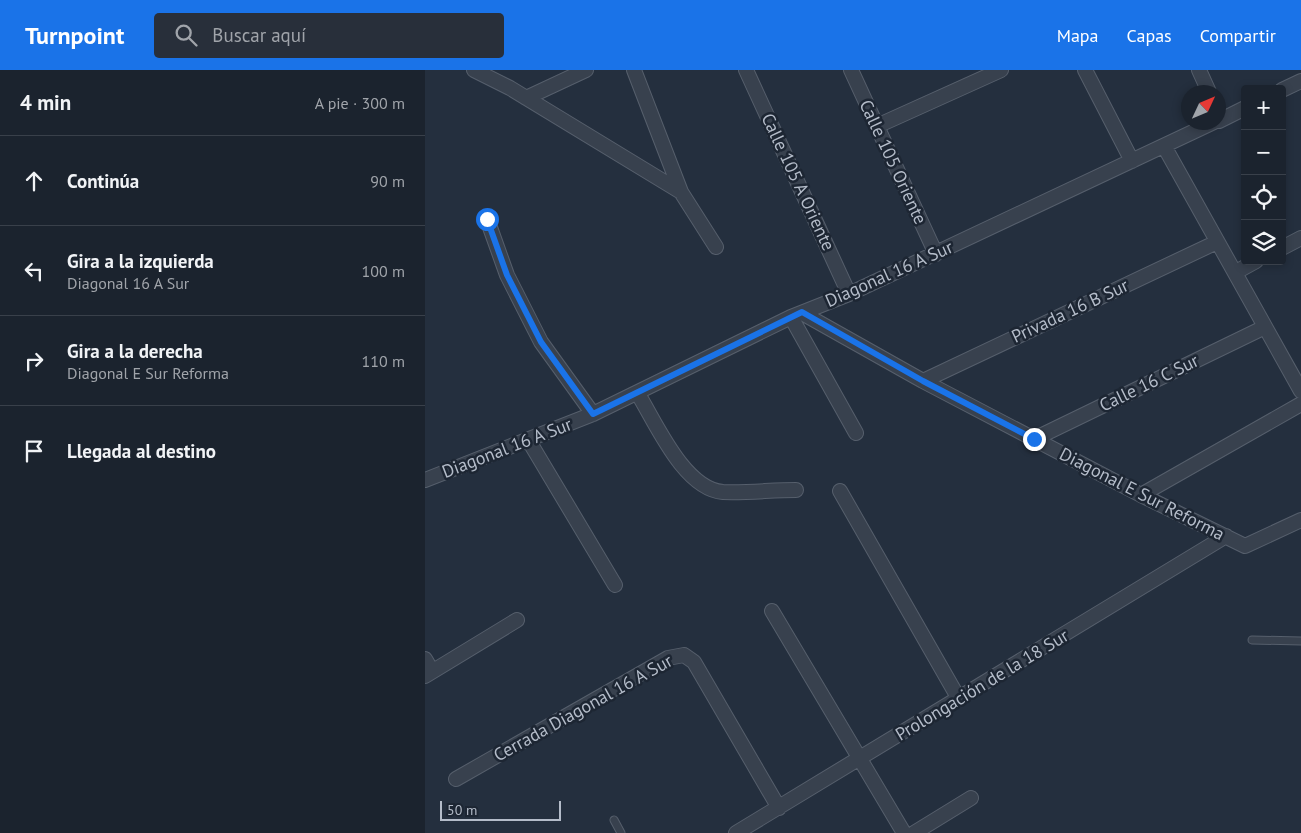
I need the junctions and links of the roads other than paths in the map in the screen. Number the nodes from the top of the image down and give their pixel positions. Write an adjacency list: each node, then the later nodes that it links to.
1 (474, 70): 12 (street)
2 (502, 70): 12 (street)
3 (586, 70): 14 (street)
4 (634, 70): 21 (street)
5 (746, 70): 30 (street, Calle 105 A Oriente)
6 (851, 70): 17 (street, Calle 105 Oriente)
7 (1001, 70): 17 (street)
8 (1085, 70): 20 (street)
9 (1199, 70): 11 (street)
10 (1301, 82): 13 (street)
11 (1206, 85)
12 (510, 88): 14 (street)
13 (1286, 88)
14 (526, 98): 21 (street)
15 (1241, 110): 16 (street, Diagonal 16 A Sur)
16 (1226, 116)
17 (877, 126): 27 (street, Calle 105 Oriente)
18 (1196, 130): 19 (street, Diagonal 16 A Sur)
19 (1164, 146): 20 (street, Diagonal 16 A Sur); 24 (street)
20 (1132, 161): 27 (street, Diagonal 16 A Sur)
21 (681, 192): 26 (street)
22 (487, 219): 37 (street)
23 (1301, 238): 25 (street)
24 (1217, 242): 29 (street); 33 (street, Privada 16 B Sur)
25 (1286, 246)
26 (716, 247)
27 (935, 254): 30 (street, Diagonal 16 A Sur)
28 (1249, 265): 29 (street)
29 (1236, 272): 32 (street)
30 (849, 294): 31 (street, Diagonal 16 A Sur)
31 (797, 315): 33 (street, Diagonal E Sur Reforma); 35 (street, Diagonal 16 A Sur); 38 (street)
32 (1265, 327): 34 (street); 39 (street, Calle 16 C Sur)
33 (923, 381): 39 (street, Diagonal E Sur Reforma)
34 (1301, 391)
35 (638, 394): 37 (street, Diagonal 16 A Sur); 42 (street)
36 (1301, 404): 44 (street)
37 (593, 414): 40 (street, Diagonal 16 A Sur)
38 (856, 433)
39 (1034, 439): 44 (street, Diagonal E Sur Reforma)
40 (529, 441): 41 (street, Diagonal 16 A Sur); 47 (street)
41 (425, 480)
42 (796, 490)
43 (840, 491): 54 (street)
44 (1141, 495): 46 (street, Diagonal E Sur Reforma)
45 (1301, 520): 46 (street, Diagonal E Sur Reforma)
46 (1226, 536): 54 (street, Prolongación de la 18 Sur)
47 (615, 585)
48 (772, 612): 55 (street)
49 (517, 620): 53 (street)
50 (1252, 640): 51 (lane)
51 (1301, 641)
52 (425, 659): 53 (street)
53 (429, 674)
54 (959, 700): 55 (street, Prolongación de la 18 Sur)
55 (859, 760): 58 (street, Prolongación de la 18 Sur); 62 (street)
56 (456, 779): 58 (street, Cerrada Diagonal 16 A Sur)
57 (971, 798): 63 (street)
58 (779, 808): 61 (street, Prolongación de la 18 Sur)
59 (614, 820): 60 (lane)
60 (621, 833)
61 (736, 833)
62 (904, 833)
63 (914, 833)

